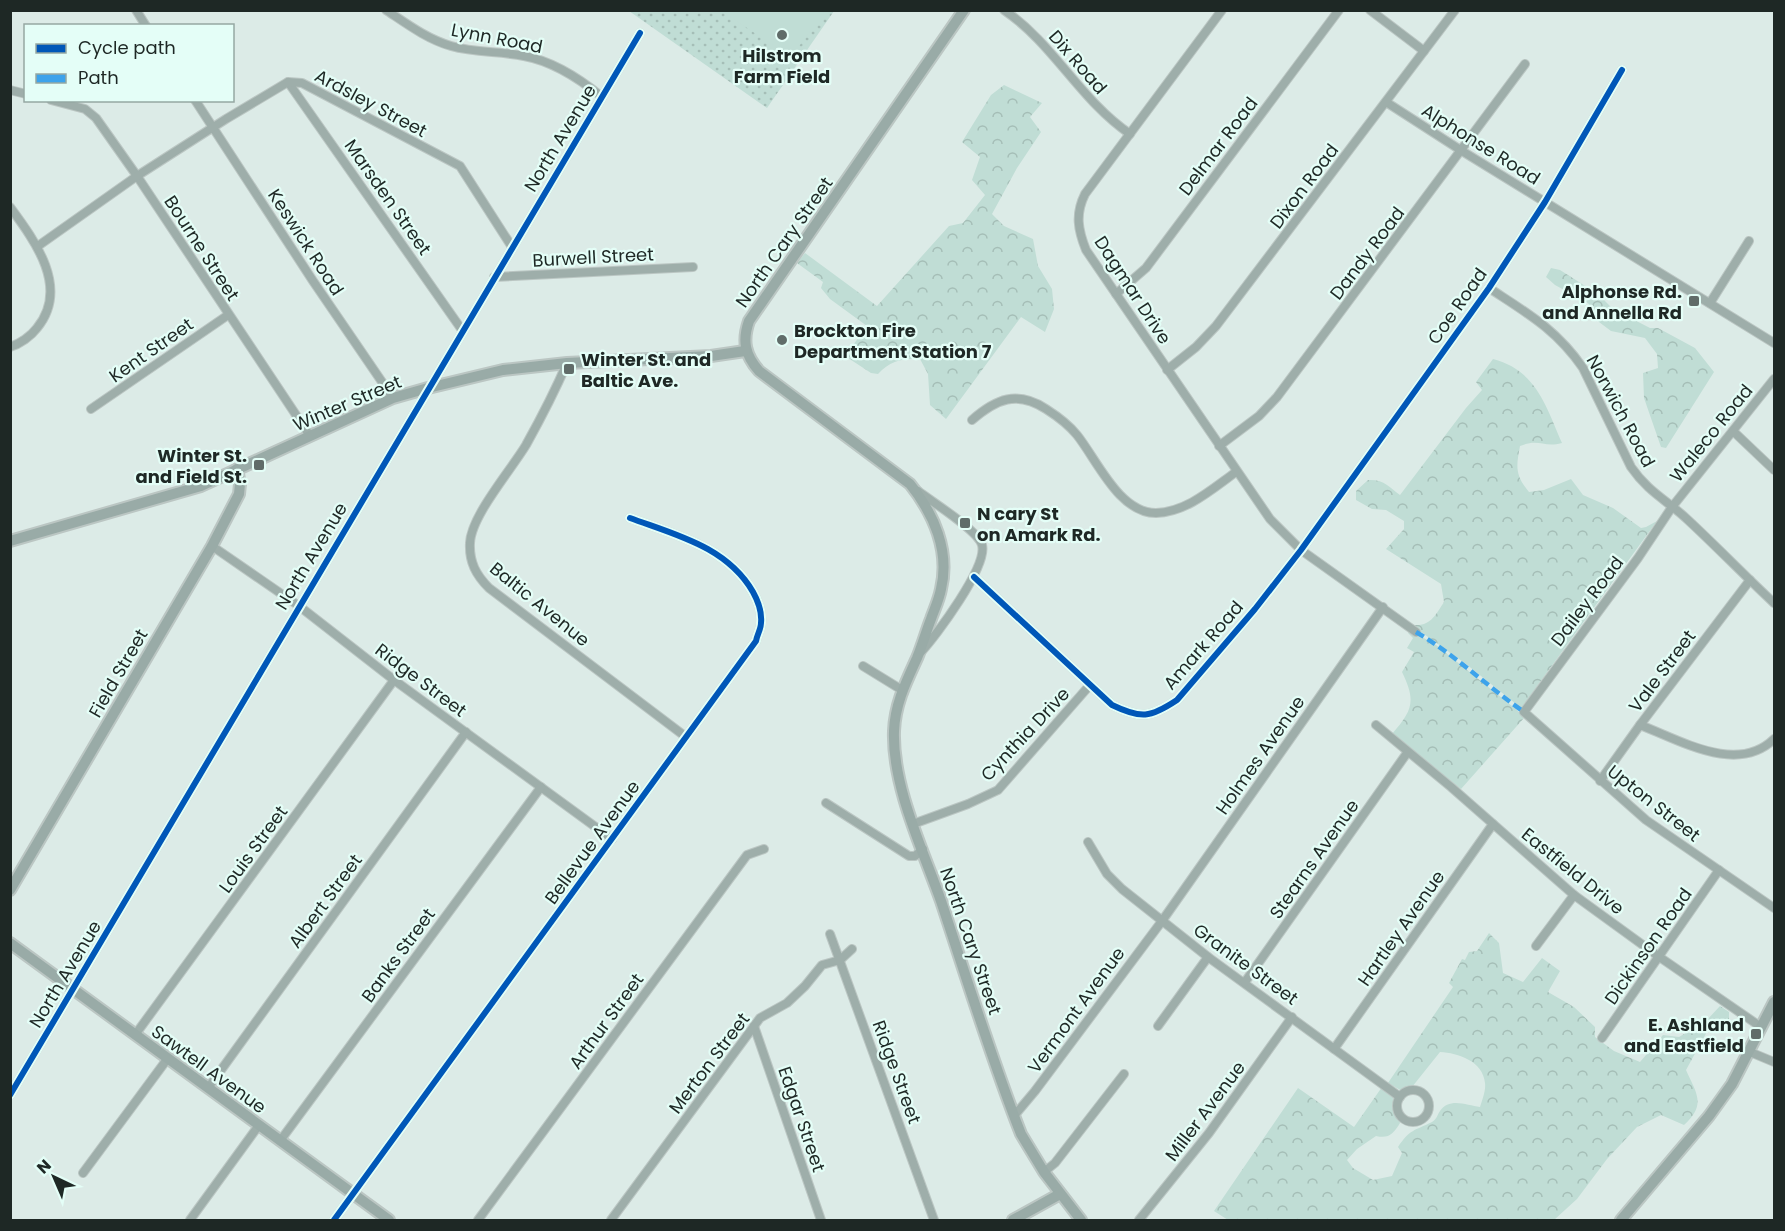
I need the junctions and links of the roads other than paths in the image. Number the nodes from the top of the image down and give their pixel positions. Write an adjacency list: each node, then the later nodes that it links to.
1 (136, 10): 9 (street)
2 (964, 10): 37 (street, North Cary Street)
3 (1004, 10): 20 (street, Dix Road)
4 (1222, 10): 20 (street, Dagmar Drive)
5 (1339, 10): 31 (street, Delmar Road)
6 (1370, 10): 11 (street)
7 (1455, 10): 11 (street, Dixon Road)
8 (391, 12): 15 (street, Lynn Road)
9 (145, 24)
10 (640, 33): 15 (street, North Avenue)
11 (1424, 51): 18 (street, Dixon Road)
12 (1525, 64): 21 (street, Dandy Road)
13 (1622, 70): 23 (street, Coe Road)
14 (288, 82): 19 (street, Ardsley Street); 27 (street, Ardsley Street); 34 (street, Marsden Street)
15 (602, 97): 27 (street, North Avenue)
16 (59, 102): 22 (street, Bourne Street)
17 (196, 102): 19 (street, Keswick Road)
18 (1386, 102): 21 (street, Alphonse Road); 39 (street, Dixon Road)
19 (213, 128): 22 (street, Ardsley Street); 42 (street, Keswick Road)
20 (1130, 134): 31 (street, Dagmar Drive)
21 (1462, 151): 23 (street, Alphonse Road); 47 (street, Dandy Road)
22 (137, 177): 26 (street, Ardsley Street); 33 (street, Bourne Street)
23 (1545, 202): 30 (street, Coe Road); 32 (street, Alphonse Road)
24 (10, 207): 26 (street)
25 (1749, 242): 32 (street)
26 (38, 246): 36 (street)
27 (512, 247): 29 (street, North Avenue)
28 (693, 267): 29 (street, Burwell Street)
29 (494, 277): 34 (street, North Avenue)
30 (1488, 288): 52 (street, Norwich Road); 56 (street, Coe Road)
31 (1116, 294): 39 (street, Dagmar Drive)
32 (1710, 303): 35 (street, Alphonse Road)
33 (228, 315): 43 (street, Kent Street); 46 (street, Bourne Street)
34 (462, 330): 41 (street, North Avenue)
35 (1774, 343)
36 (10, 347)
37 (746, 351): 38 (street, Winter Street); 51 (street, North Cary Street)
38 (567, 363): 41 (street, Winter Street); 72 (street, Baltic Avenue)
39 (1167, 370): 47 (street, Dagmar Drive)
40 (1774, 379): 45 (street, Waleco Road)
41 (428, 388): 42 (street, Winter Street); 60 (street, North Avenue)
42 (393, 398): 46 (street, Winter Street)
43 (91, 409)
44 (972, 420): 50 (street)
45 (1733, 431): 49 (street); 52 (street, Waleco Road)
46 (310, 436): 48 (street, Winter Street)
47 (1219, 446): 50 (street, Dagmar Drive)
48 (237, 469): 54 (street, Winter Street); 55 (street, Field Street)
49 (1774, 470)
50 (1236, 472): 56 (street, Dagmar Drive)
51 (910, 484): 57 (street, North Cary Street); 63 (street, North Cary Street)
52 (1672, 507): 58 (street, Norwich Road); 68 (street, Dailey Road)
53 (630, 518): 72 (street, Bellevue Avenue)
54 (10, 541)
55 (212, 546): 60 (street, Ridge Street); 85 (street, Field Street)
56 (1301, 550): 61 (street); 66 (street, Amark Road)
57 (974, 577): 63 (street, North Cary Street); 66 (street, Amark Road)
58 (1750, 580): 59 (street, Norwich Road); 70 (street, Vale Street)
59 (1774, 603)
60 (299, 606): 65 (street, Ridge Street); 97 (street, North Avenue)
61 (1383, 607): 62 (street); 88 (street, Holmes Avenue)
62 (1416, 632)
63 (918, 656): 67 (street, North Cary Street)
64 (863, 666): 67 (street)
65 (394, 680): 71 (street, Ridge Street); 103 (street, Louis Street)
66 (1089, 686): 78 (street, Cynthia Drive)
67 (902, 690): 78 (street, North Cary Street)
68 (1524, 712): 75 (street, Upton Street)
69 (1376, 725): 74 (street, Eastfield Drive)
70 (1640, 725): 73 (street); 75 (street, Vale Street)
71 (466, 732): 76 (street, Ridge Street); 110 (street, Albert Street)
72 (686, 737): 80 (street, Bellevue Avenue)
73 (1774, 739)
74 (1407, 753): 79 (street, Eastfield Drive); 96 (street, Stearns Avenue)
75 (1600, 781): 84 (street, Upton Street)
76 (541, 787): 80 (street, Ridge Street); 115 (street, Banks Street)
77 (825, 803): 83 (street)
78 (913, 824): 83 (street, North Cary Street)
79 (1493, 824): 86 (street, Eastfield Drive); 105 (street, Hartley Avenue)
80 (612, 838): 118 (street, Bellevue Avenue)
81 (1088, 842): 88 (street, Granite Street)
82 (764, 849): 123 (street, Arthur Street)
83 (922, 849): 113 (street, North Cary Street)
84 (1719, 870): 87 (street, Upton Street); 93 (street, Dickinson Road)
85 (10, 890)
86 (1574, 895): 91 (street); 93 (street, Eastfield Drive)
87 (1774, 908)
88 (1162, 921): 94 (street, Granite Street); 113 (street, Vermont Avenue)
89 (830, 934): 95 (street, Ridge Street)
90 (10, 943): 97 (street, Sawtell Avenue)
91 (1536, 946)
92 (852, 949): 95 (street, Merton Street)
93 (1658, 956): 102 (street, Eastfield Drive); 104 (street, Dickinson Road)
94 (1208, 957): 96 (street, Granite Street); 101 (street)
95 (840, 960): 100 (street, Merton Street); 126 (street, Ridge Street)
96 (1245, 982): 99 (street, Granite Street)
97 (73, 990): 103 (street, Sawtell Avenue); 111 (street, North Avenue)
98 (1774, 1002): 102 (street)
99 (1292, 1017): 105 (street, Granite Street); 129 (street, Miller Avenue)
100 (754, 1026): 124 (street, Merton Street); 125 (street, Edgar Street)
101 (1158, 1026)
102 (1761, 1027): 106 (street)
103 (135, 1035): 107 (street, Sawtell Avenue)
104 (1602, 1038)
105 (1334, 1049): 112 (street, Granite Street)
106 (1750, 1052): 108 (street); 130 (street)
107 (168, 1058): 110 (street, Sawtell Avenue); 117 (street)
108 (1774, 1062)
109 (1124, 1074): 116 (street)
110 (208, 1088): 114 (street, Sawtell Avenue)
111 (10, 1095)
112 (1400, 1097): 112 (street)
113 (1014, 1116): 116 (street, North Cary Street)
114 (259, 1125): 115 (street, Sawtell Avenue); 120 (street)
115 (280, 1141): 118 (street, Sawtell Avenue)
116 (1044, 1172): 119 (street, North Cary Street)
117 (83, 1173)
118 (353, 1194): 121 (street, Bellevue Avenue); 122 (street, Sawtell Avenue)
119 (1060, 1194): 127 (street); 128 (street, North Cary Street)
120 (190, 1221)
121 (334, 1221)
122 (389, 1221)
123 (478, 1221)
124 (611, 1221)
125 (821, 1221)
126 (934, 1221)
127 (1013, 1221)
128 (1081, 1221)
129 (1139, 1221)
130 (1620, 1221)

